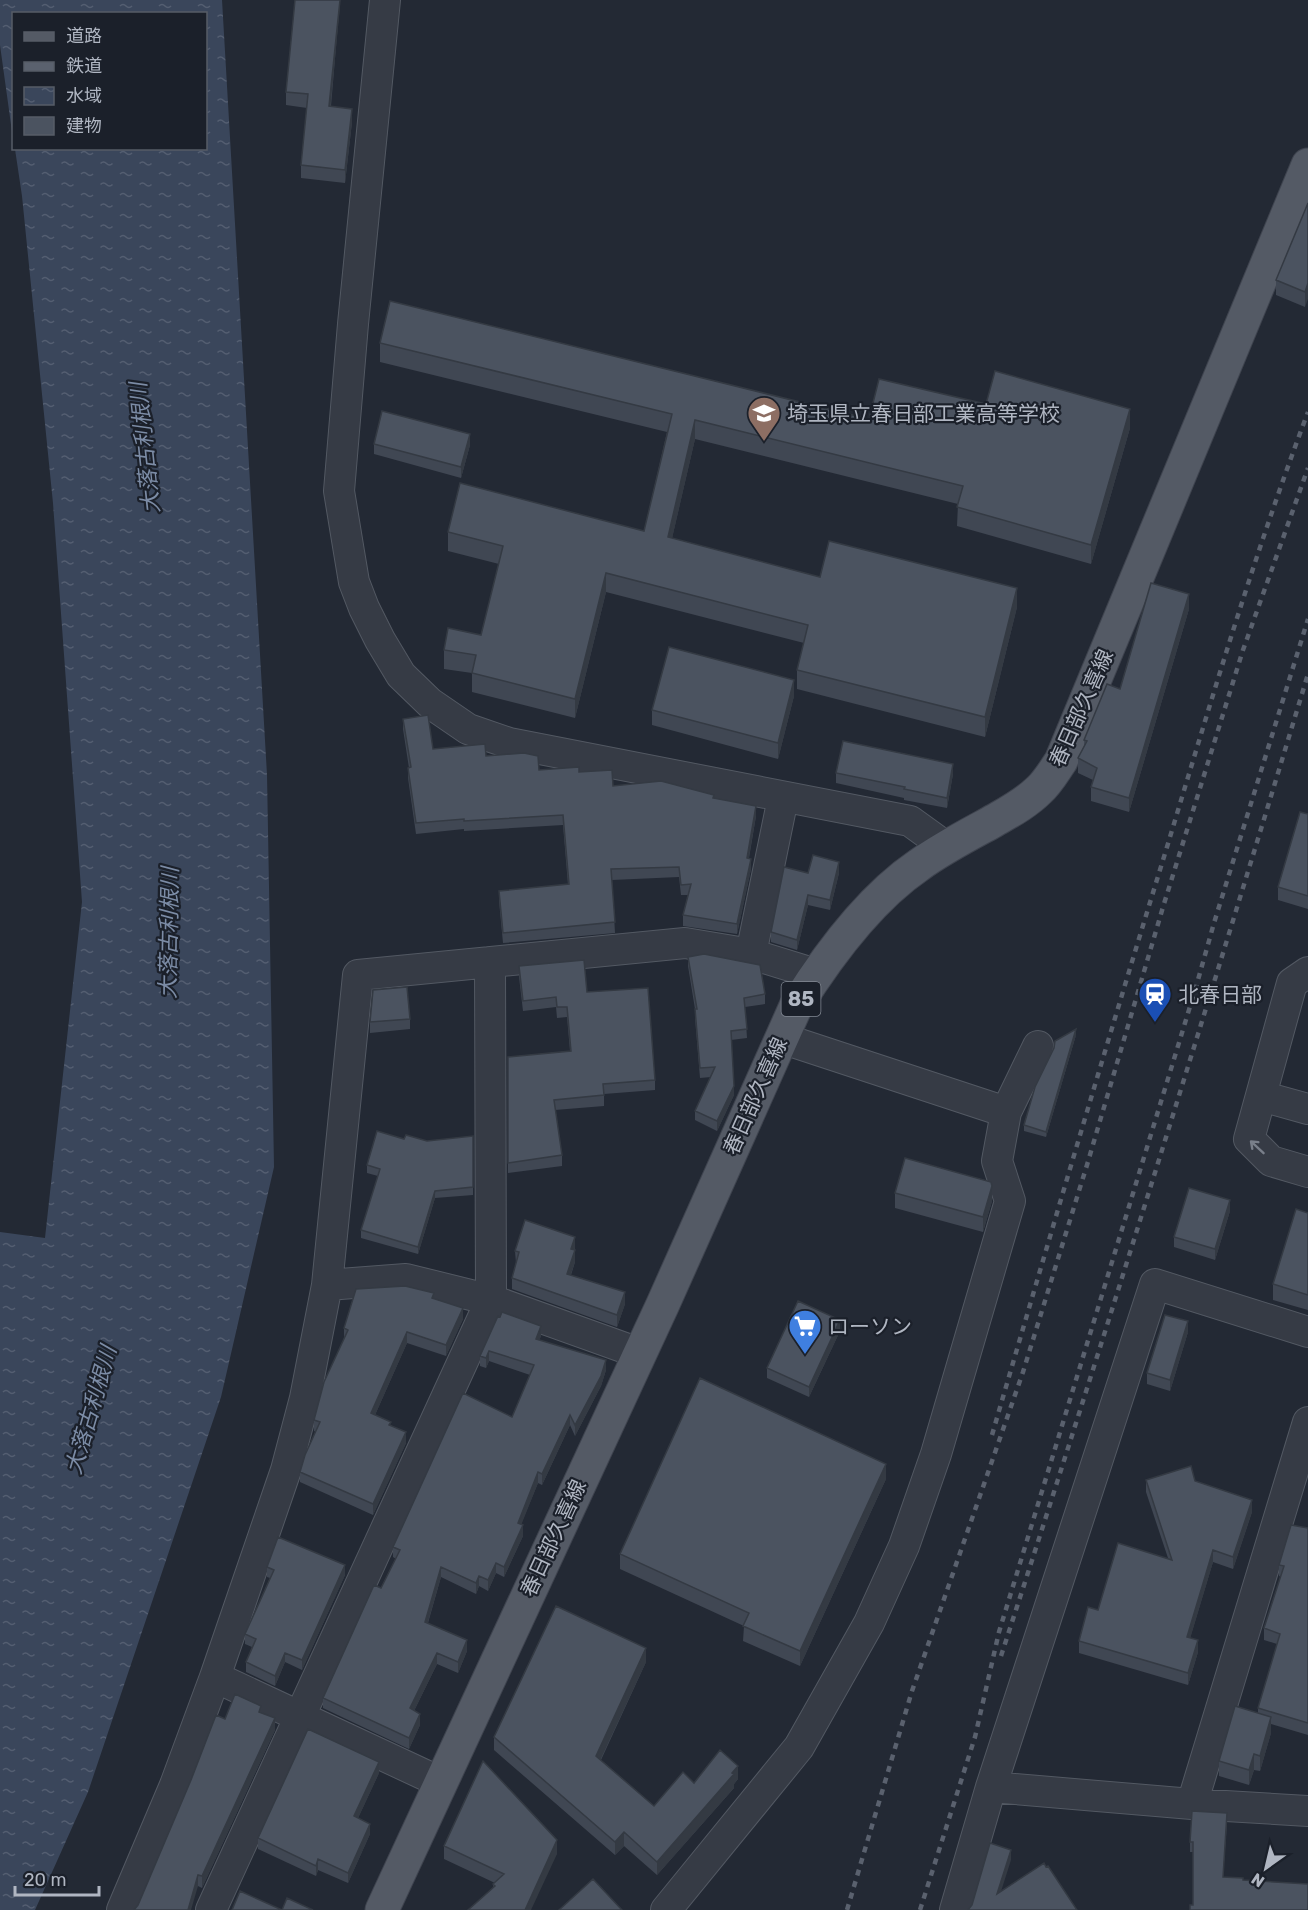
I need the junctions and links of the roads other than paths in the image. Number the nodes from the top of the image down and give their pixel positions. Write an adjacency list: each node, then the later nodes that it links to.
1 (386, 0): 3 (street)
2 (1308, 165): 4 (main road, 春日部久喜線 / 85)
3 (783, 798): 4 (street); 5 (street)
4 (946, 847): 8 (main road, 春日部久喜線 / 85)
5 (751, 954): 6 (street); 8 (street)
6 (490, 962): 15 (street); 16 (street)
7 (1308, 972): 11 (street)
8 (816, 974): 9 (main road, 春日部久喜線 / 85)
9 (781, 1038): 13 (street); 18 (main road, 春日部久喜線 / 85)
10 (1038, 1046): 13 (street)
11 (1261, 1096): 12 (street); 14 (street, one-way to 11)
12 (1308, 1109)
13 (1006, 1112): 29 (street)
14 (1308, 1172)
15 (327, 1285): 16 (street); 20 (street)
16 (491, 1300): 18 (street); 21 (street)
17 (1308, 1332): 23 (street)
18 (639, 1353): 22 (main road, 春日部久喜線 / 85)
19 (1308, 1422): 24 (street)
20 (214, 1677): 21 (street); 26 (street)
21 (300, 1716): 22 (street); 27 (street)
22 (440, 1782): 28 (main road, 春日部久喜線 / 85)
23 (991, 1787): 24 (street); 30 (street)
24 (1192, 1804): 25 (street)
25 (1308, 1811)
26 (122, 1910)
27 (211, 1910)
28 (382, 1910)
29 (666, 1910)
30 (955, 1910)

